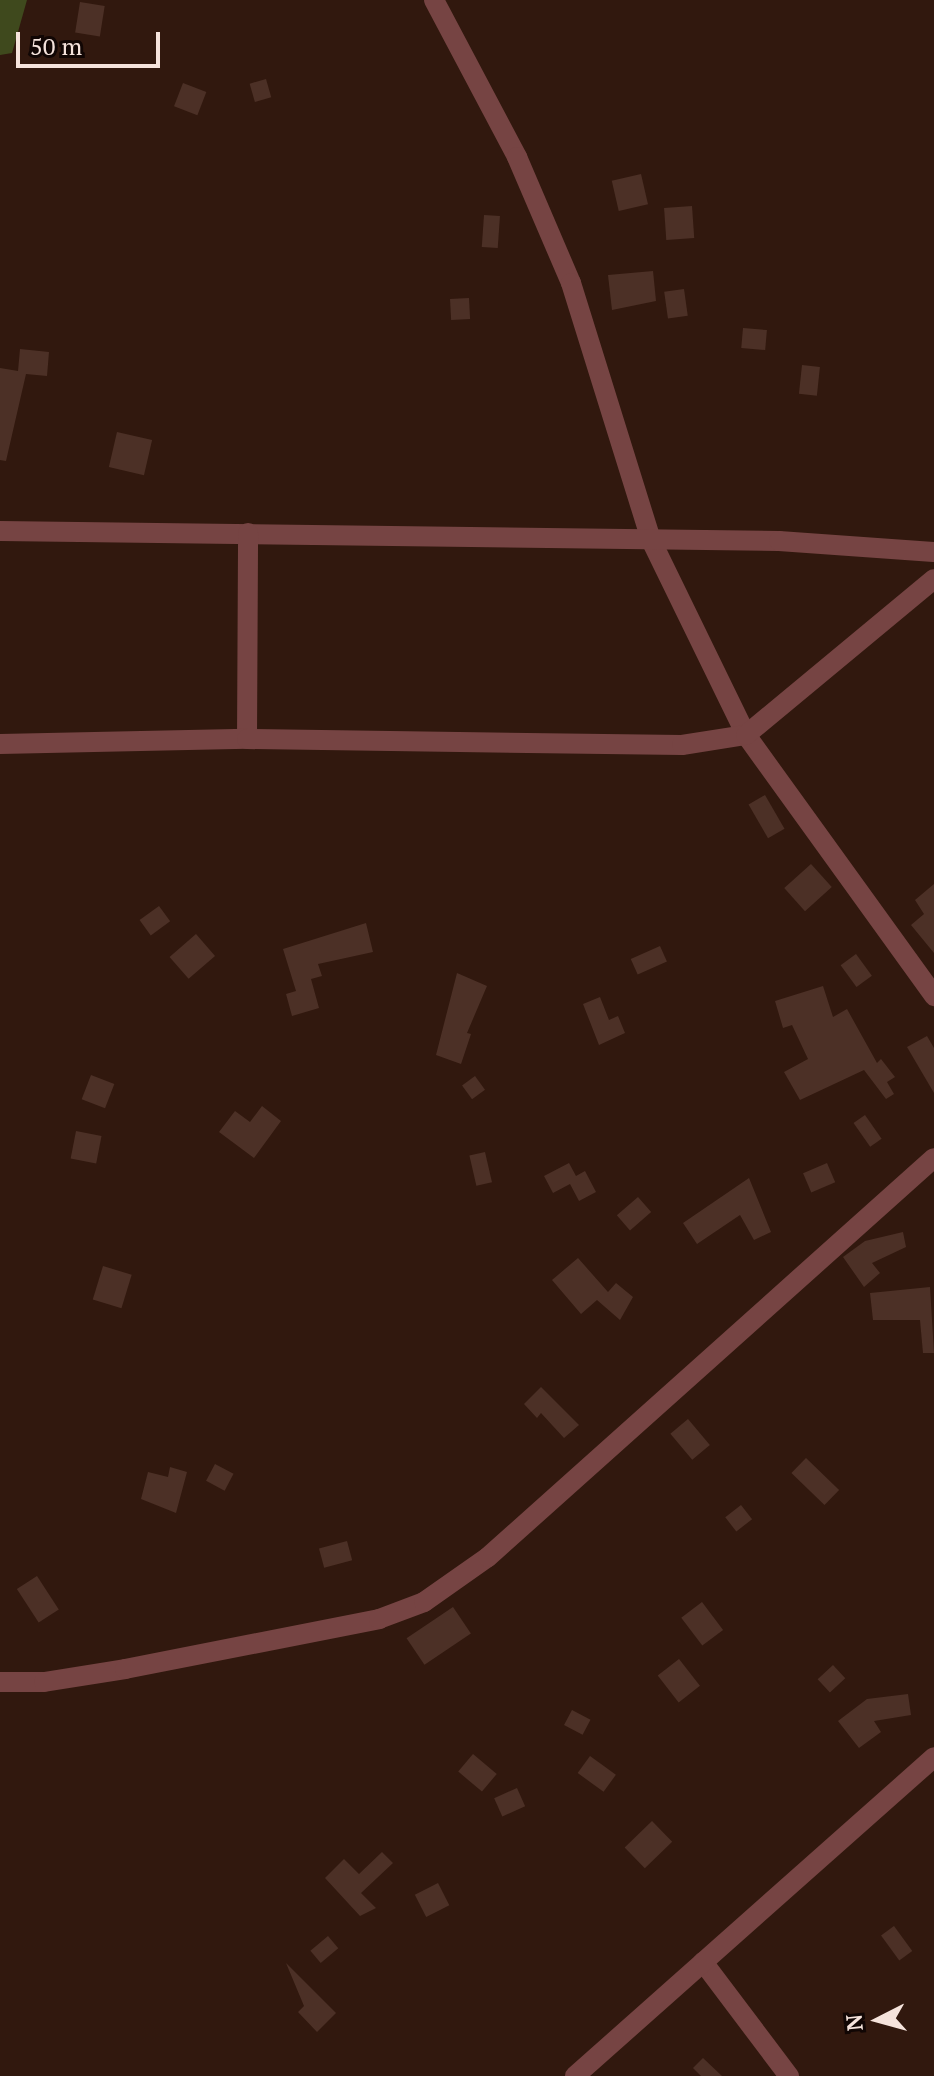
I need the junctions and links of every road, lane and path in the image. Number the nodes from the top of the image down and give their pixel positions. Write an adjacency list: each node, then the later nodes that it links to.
1 (434, 0): 4 (street)
2 (0, 531): 3 (street)
3 (248, 533): 4 (street); 8 (street)
4 (651, 540): 5 (street); 7 (street)
5 (934, 552)
6 (934, 579): 7 (street)
7 (746, 735): 8 (street); 10 (street)
8 (247, 739): 9 (street)
9 (0, 744)
10 (934, 996)
11 (934, 1158): 12 (street)
12 (0, 1682)
13 (934, 1757): 14 (street)
14 (703, 1962): 15 (street); 16 (street)
15 (575, 2076)
16 (789, 2076)

